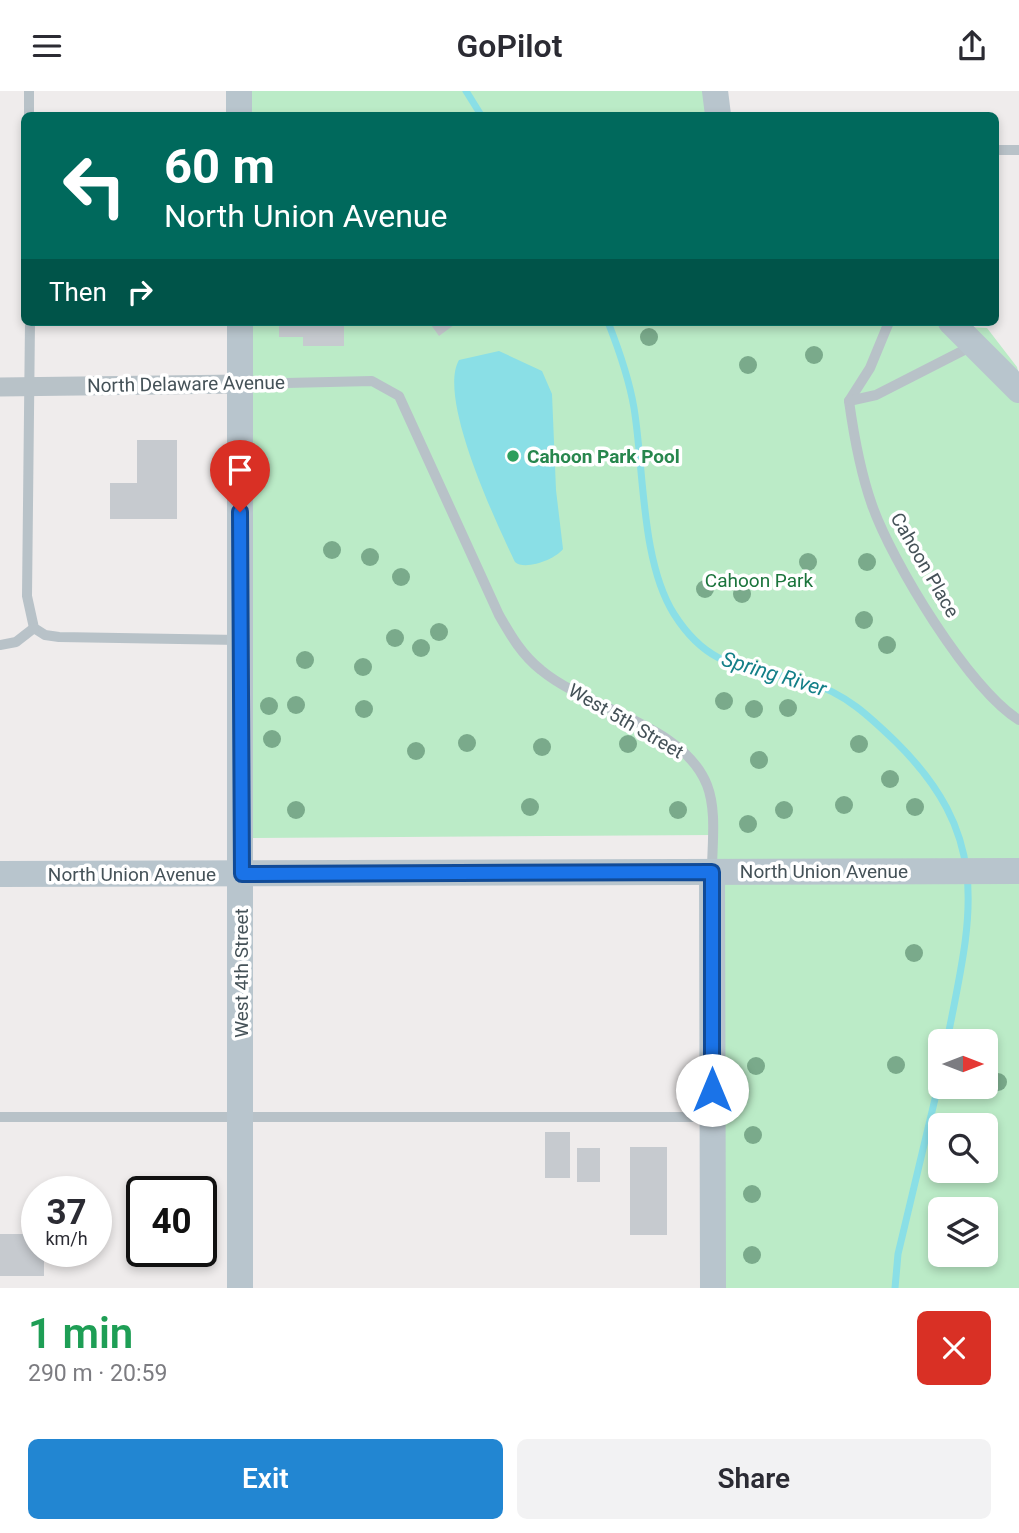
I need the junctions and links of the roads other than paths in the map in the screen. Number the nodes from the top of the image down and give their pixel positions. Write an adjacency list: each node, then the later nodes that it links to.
1 (29, 91): 4 (lane)
2 (239, 91): 5 (street)
3 (715, 91): 6 (street)
4 (29, 112)
5 (239, 112)
6 (718, 112)
7 (999, 150): 8 (lane)
8 (1019, 150)
9 (30, 326): 18 (lane)
10 (240, 326): 16 (street, West 4th Street)
11 (887, 326): 19 (lane)
12 (956, 326): 13 (street)
13 (976, 344): 15 (street); 19 (lane)
14 (372, 381): 16 (lane, North Delaware Avenue); 25 (lane, West 5th Street)
15 (1016, 382)
16 (240, 384): 18 (street, North Delaware Avenue); 21 (street, West 4th Street)
17 (0, 387): 18 (street, North Delaware Avenue)
18 (30, 387): 20 (lane)
19 (849, 401): 23 (lane, Cahoon Place)
20 (34, 628): 21 (lane); 22 (lane)
21 (241, 640): 27 (street, West 4th Street)
22 (0, 645)
23 (1019, 720)
24 (1013, 871): 25 (street, North Union Avenue)
25 (712, 872): 27 (street, North Union Avenue); 30 (street, West 5th Street)
26 (0, 874): 27 (street, North Union Avenue)
27 (242, 874): 29 (street, West 4th Street)
28 (0, 1117): 29 (lane)
29 (241, 1117): 30 (lane); 31 (street, West 4th Street)
30 (712, 1117): 32 (street, West 5th Street)
31 (240, 1288)
32 (713, 1288)

